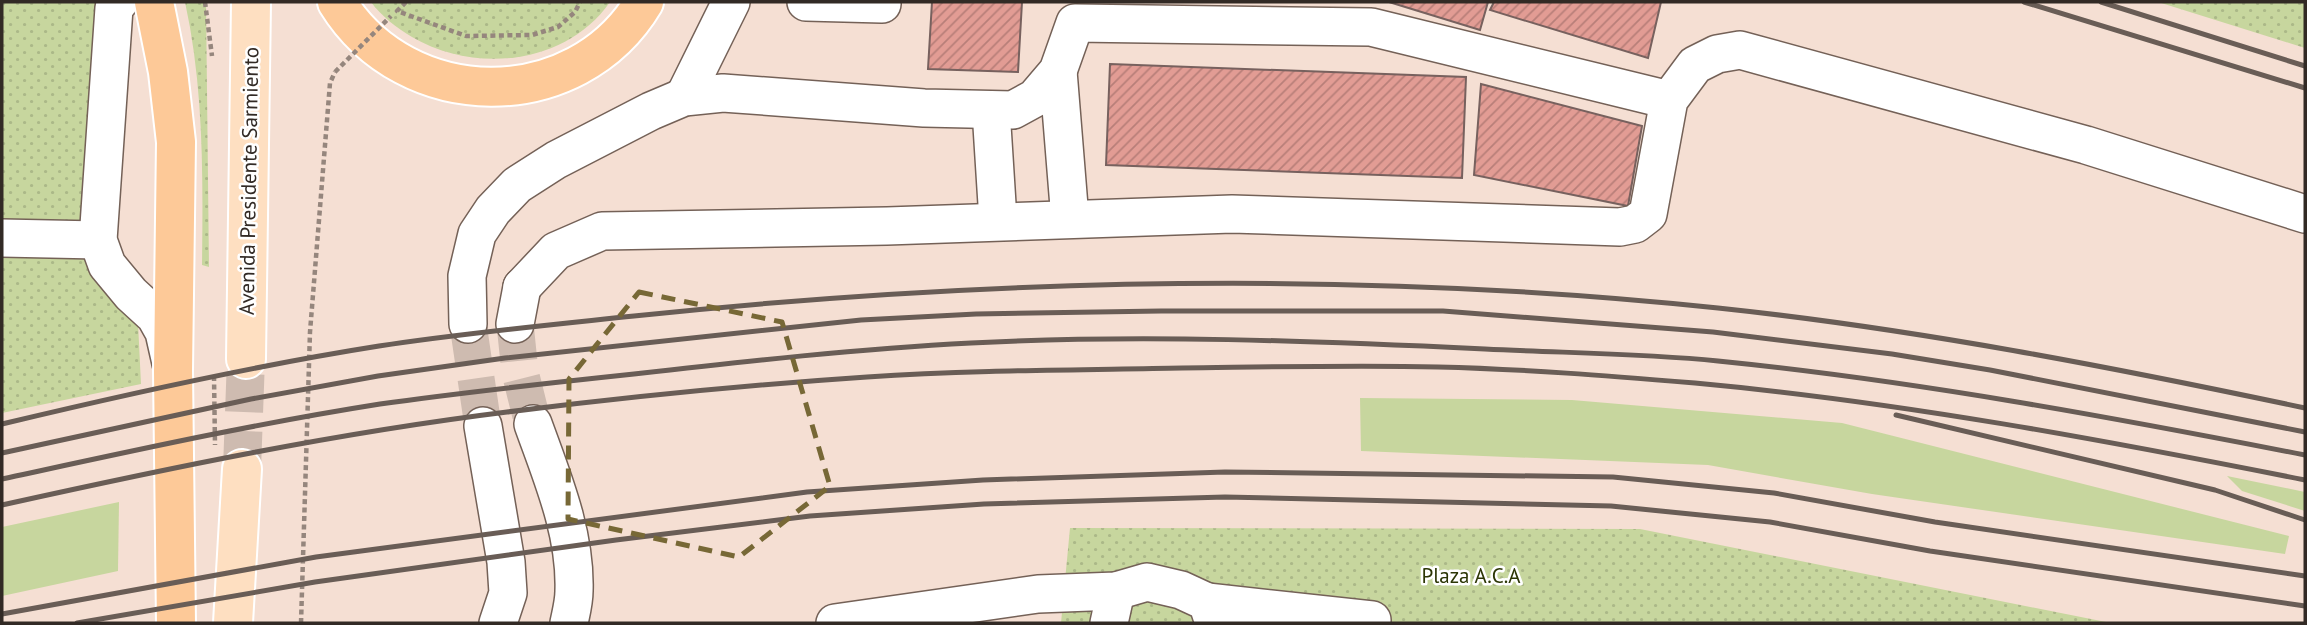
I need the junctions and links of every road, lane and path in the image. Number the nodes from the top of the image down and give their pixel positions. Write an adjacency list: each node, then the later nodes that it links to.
1 (119, 2): 24 (lane)
2 (154, 2): 30 (highway)
3 (251, 2): 29 (main road, Avenida Presidente Sarmiento)
4 (337, 2): 8 (highway)
5 (393, 2): 13 (path)
6 (406, 2): 13 (path)
7 (580, 2): 13 (path)
8 (644, 2)
9 (732, 2): 17 (lane)
10 (806, 2): 12 (lane)
11 (1280, 2): 15 (lane)
12 (882, 4)
13 (397, 11): 40 (path, bridge)
14 (1076, 12): 15 (lane); 16 (lane)
15 (1371, 27): 18 (lane)
16 (1058, 71): 19 (lane); 21 (lane)
17 (684, 97): 19 (lane); 25 (lane)
18 (1669, 100): 20 (lane); 21 (lane)
19 (991, 110): 22 (lane)
20 (2305, 214)
21 (1070, 219): 22 (lane)
22 (998, 220): 26 (lane)
23 (2, 238): 24 (lane)
24 (97, 240): 30 (lane)
25 (467, 276): 26 (lane); 27 (lane)
26 (522, 287): 28 (lane)
27 (468, 324)
28 (515, 324)
29 (246, 359)
30 (173, 370): 38 (highway)
31 (533, 424): 42 (lane)
32 (483, 426): 41 (lane)
33 (242, 469): 39 (main road)
34 (1112, 607): 35 (lane); 43 (lane)
35 (1210, 613): 36 (lane)
36 (1265, 616): 37 (lane)
37 (1380, 622)
38 (176, 623)
39 (233, 623)
40 (301, 623)
41 (498, 623)
42 (569, 623)
43 (835, 623)

